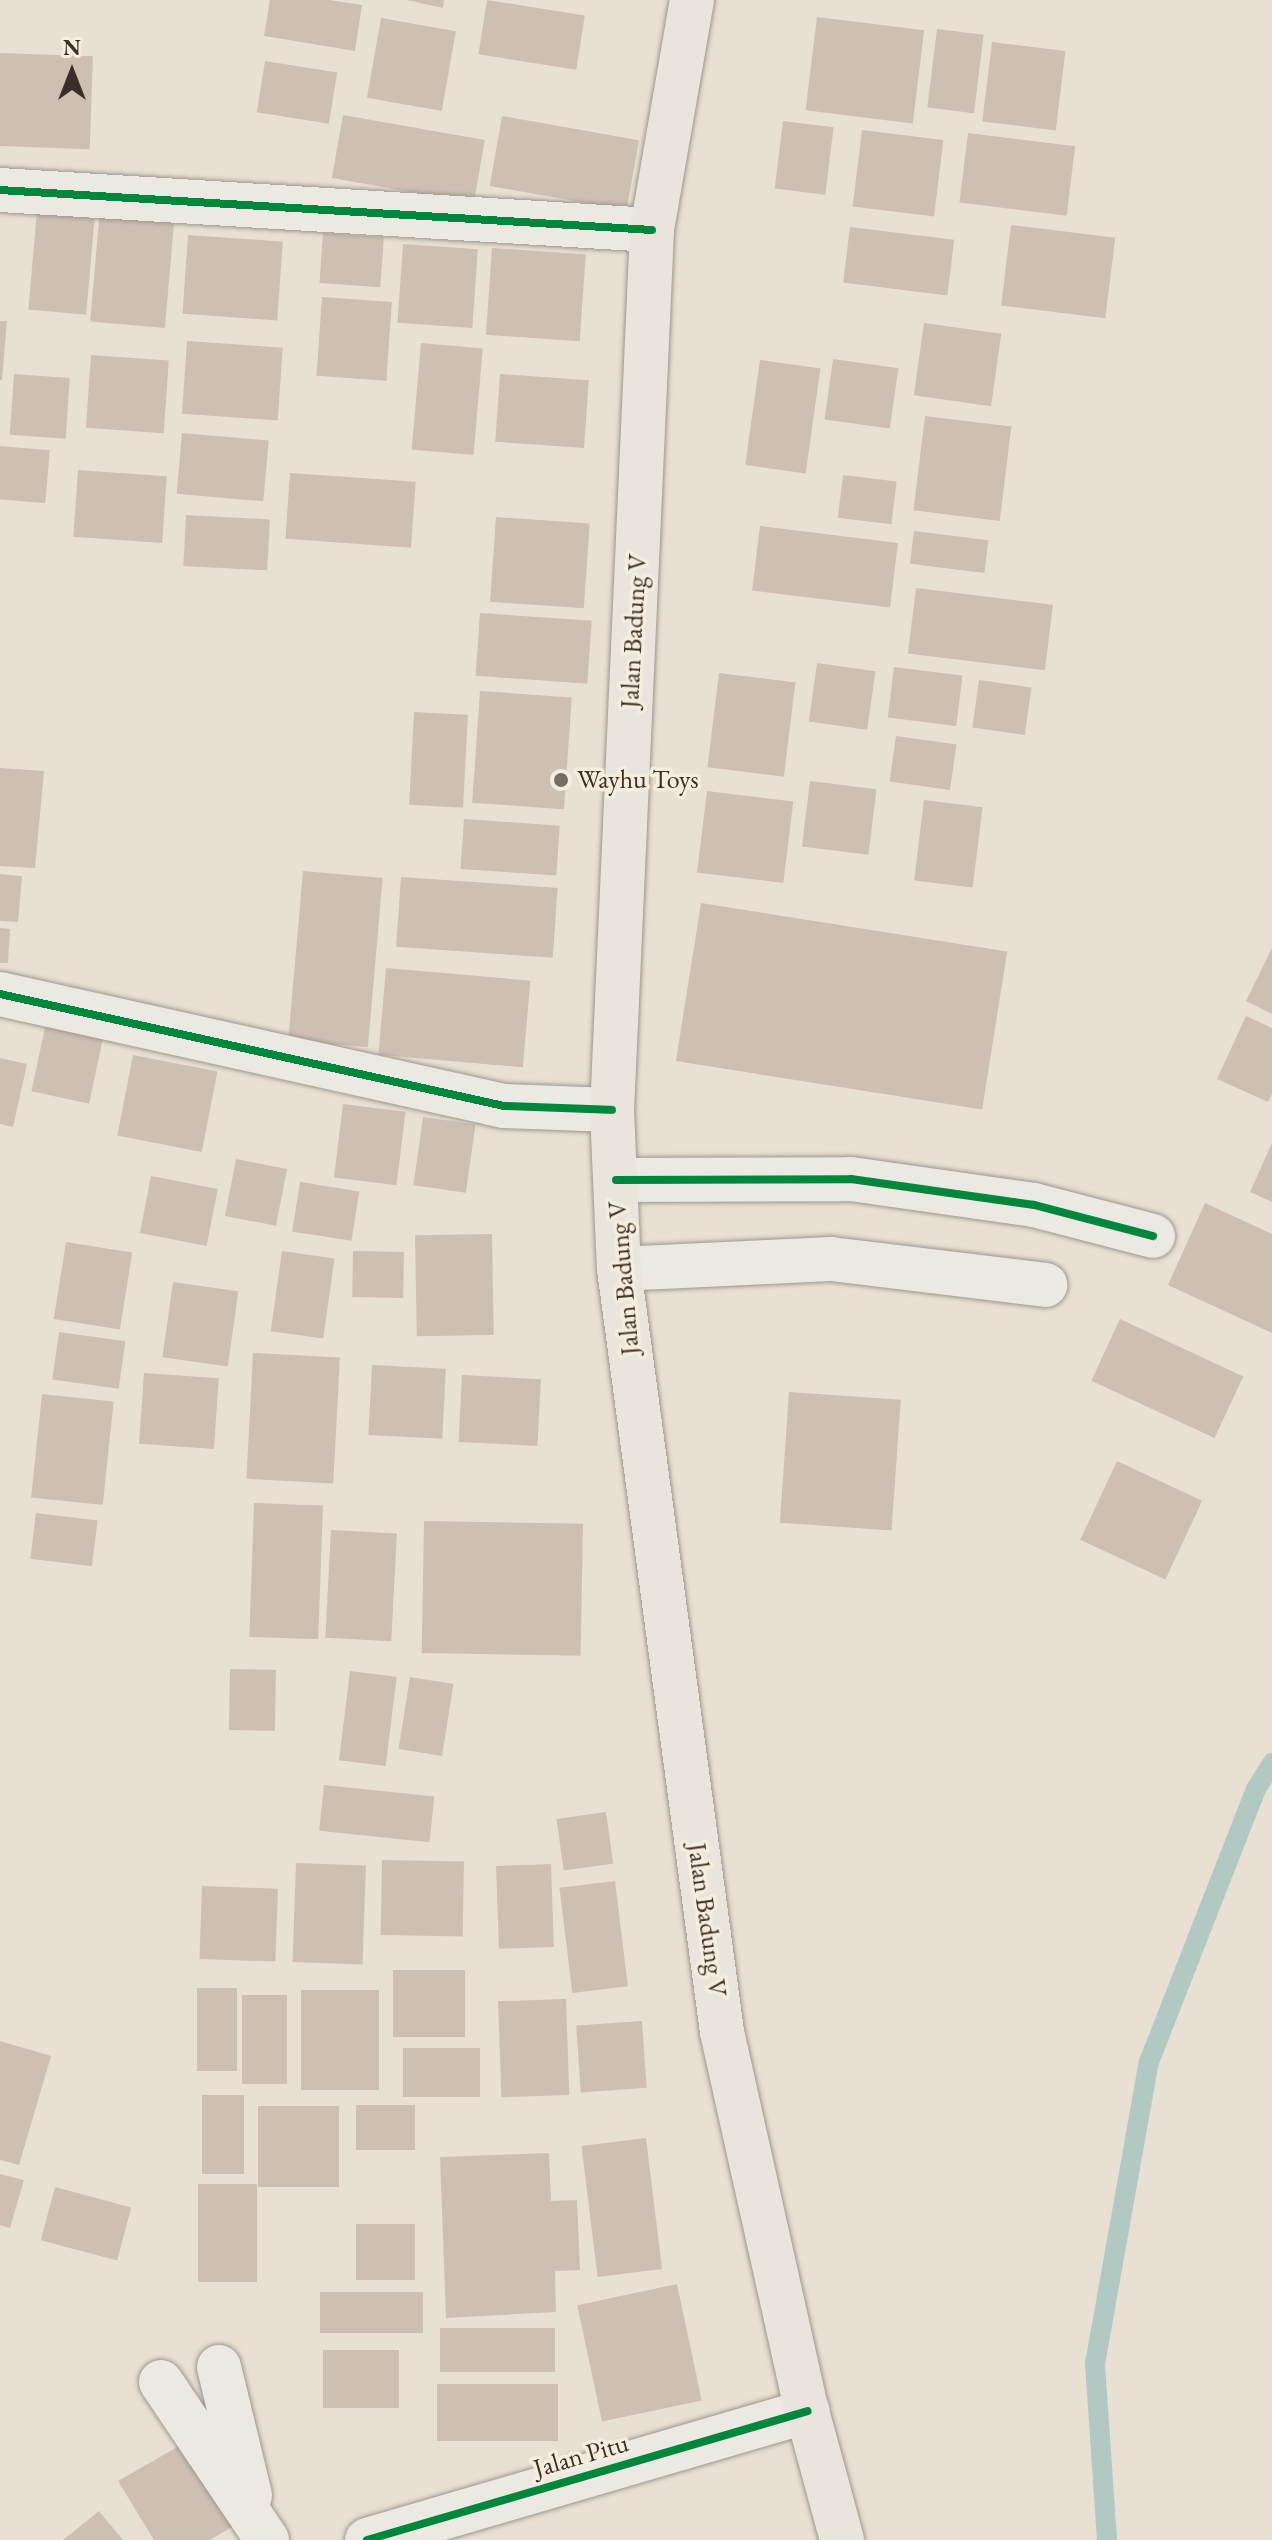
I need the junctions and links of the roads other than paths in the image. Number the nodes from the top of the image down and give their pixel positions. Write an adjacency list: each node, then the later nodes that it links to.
1 (692, 0): 3 (main road, Jalan Badung V)
2 (0, 190): 3 (street)
3 (652, 230): 5 (main road, Jalan Badung V)
4 (0, 994): 5 (street)
5 (612, 1110): 6 (main road, Jalan Badung V)
6 (616, 1180): 7 (street); 8 (main road, Jalan Badung V)
7 (1153, 1236)
8 (619, 1269): 9 (street); 12 (main road, Jalan Badung V)
9 (1045, 1285)
10 (219, 2367): 13 (street)
11 (161, 2382): 13 (street)
12 (807, 2411): 14 (street, Jalan Pitu); 15 (main road, Jalan Badung V)
13 (262, 2532)
14 (367, 2540)
15 (842, 2540)

